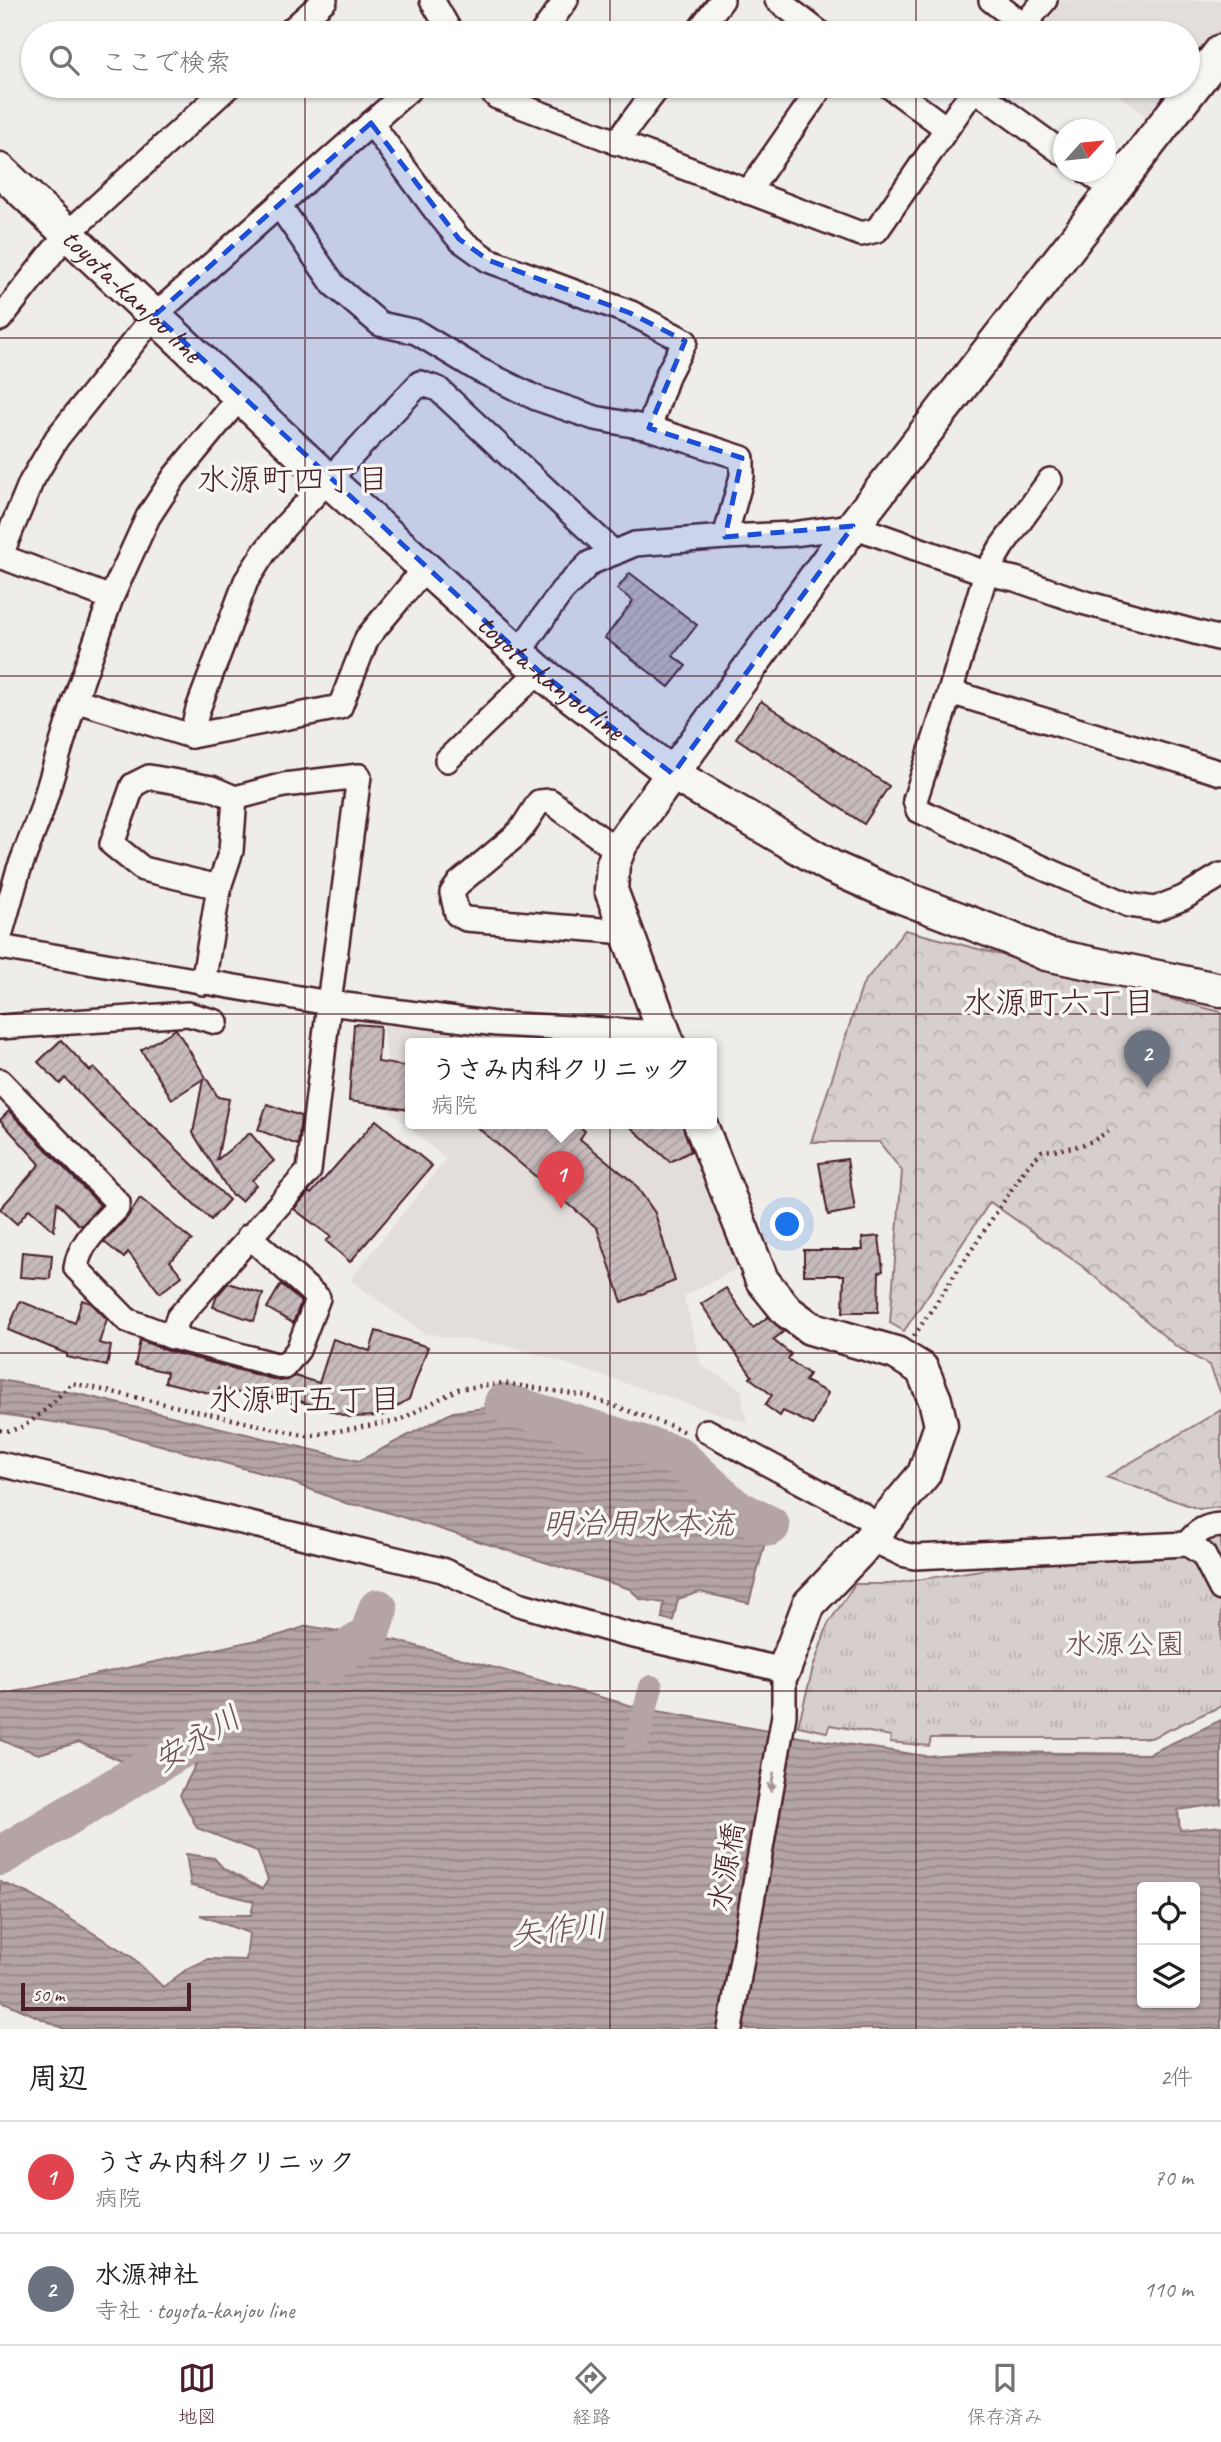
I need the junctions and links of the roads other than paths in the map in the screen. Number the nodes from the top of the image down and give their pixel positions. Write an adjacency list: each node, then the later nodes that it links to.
1 (325, 0): 8 (street)
2 (432, 0): 9 (street)
3 (566, 0): 10 (street)
4 (722, 0): 11 (street)
5 (777, 0): 12 (street)
6 (991, 0): 13 (street)
7 (1045, 0): 14 (street)
8 (301, 21)
9 (444, 21)
10 (551, 21)
11 (706, 21)
12 (804, 21)
13 (1012, 21)
14 (1027, 21)
15 (1221, 51): 16 (street)
16 (1200, 78)
17 (216, 98): 35 (street)
18 (400, 98): 26 (street)
19 (516, 98): 28 (street)
20 (650, 98): 28 (street)
21 (814, 98): 33 (street)
22 (906, 98): 27 (street)
23 (967, 98): 27 (street)
24 (989, 98): 29 (street)
25 (1184, 98): 32 (street)
26 (372, 123): 34 (street); 39 (street)
27 (946, 128): 33 (street)
28 (616, 143): 33 (street)
29 (1053, 146)
30 (0, 170): 35 (street, toyota-kanjou line)
31 (1102, 182): 32 (street)
32 (1113, 190): 42 (street)
33 (748, 192)
34 (279, 205): 36 (street); 39 (street)
35 (66, 234): 36 (street, toyota-kanjou line); 37 (street)
36 (155, 315): 38 (street, toyota-kanjou line); 45 (street)
37 (0, 319)
38 (239, 398): 40 (street, toyota-kanjou line); 48 (street)
39 (649, 428): 43 (street)
40 (328, 480): 44 (street); 46 (street, toyota-kanjou line); 53 (street)
41 (1050, 480): 47 (street)
42 (853, 526): 43 (street); 47 (street); 56 (street)
43 (725, 537): 44 (street)
44 (614, 553): 50 (street)
45 (0, 556): 48 (street)
46 (425, 568): 50 (street, toyota-kanjou line); 53 (street)
47 (986, 573): 49 (street); 51 (street)
48 (111, 598): 52 (street)
49 (1221, 639)
50 (529, 662): 54 (street); 56 (street, toyota-kanjou line)
51 (950, 692): 55 (street); 60 (street)
52 (75, 700): 53 (street); 59 (street)
53 (191, 736)
54 (447, 760)
55 (1221, 773)
56 (673, 774): 58 (street); 66 (street, toyota-kanjou line)
57 (236, 798): 61 (street); 61 (street); 67 (street)
58 (618, 851): 62 (street); 62 (street)
59 (9, 868): 63 (street)
60 (1221, 875)
61 (219, 887): 65 (street)
62 (626, 932): 70 (street)
63 (0, 936)
64 (0, 947): 65 (street)
65 (203, 983): 67 (street)
66 (1221, 989)
67 (328, 1003): 70 (street); 73 (street)
68 (216, 1022): 69 (street)
69 (0, 1027)
70 (666, 1038)
71 (0, 1082): 74 (street)
72 (702, 1129): 78 (street)
73 (249, 1236): 74 (street); 74 (street)
74 (172, 1337)
75 (701, 1435): 78 (street)
76 (0, 1464): 81 (street)
77 (1221, 1525): 79 (street)
78 (874, 1533): 79 (street); 81 (street)
79 (1187, 1544): 80 (street)
80 (1221, 1588)
81 (784, 1670): 82 (street, 水源橋, one-way to 82)
82 (730, 2029)

